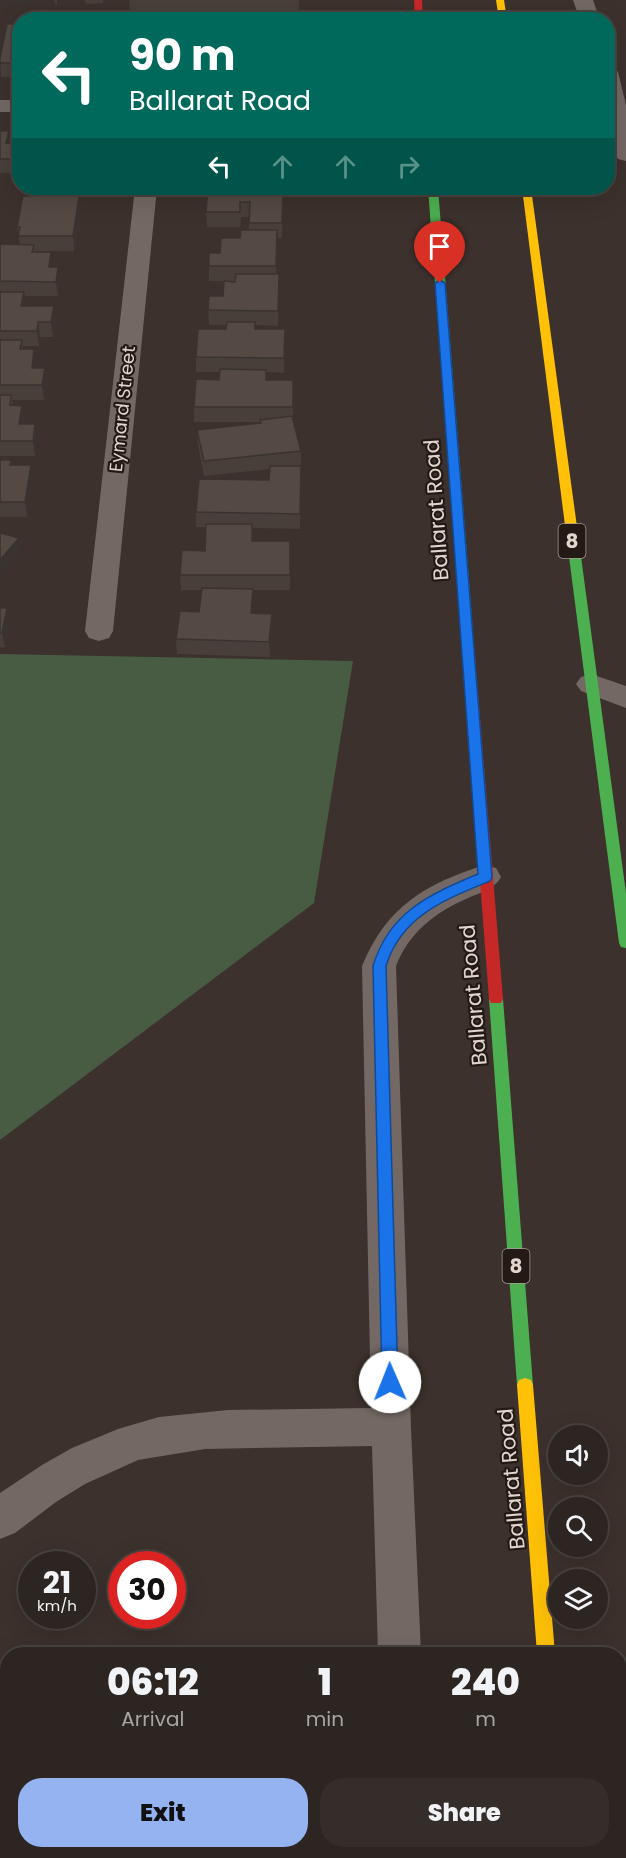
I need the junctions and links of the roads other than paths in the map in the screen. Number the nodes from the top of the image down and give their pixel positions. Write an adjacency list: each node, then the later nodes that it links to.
1 (616, 103): 2 (street)
2 (626, 154)
3 (145, 195): 6 (street, Eymard Street)
4 (434, 195): 9 (highway, Ballarat Road / 8)
5 (527, 195): 7 (highway, 8)
6 (99, 631)
7 (591, 684): 8 (street); 10 (highway, 8)
8 (626, 698)
9 (485, 877): 12 (street); 15 (highway, Ballarat Road / 8)
10 (623, 892): 11 (highway, 8)
11 (626, 943)
12 (391, 1428): 13 (street); 14 (street)
13 (0, 1519)
14 (400, 1647)
15 (545, 1647)

